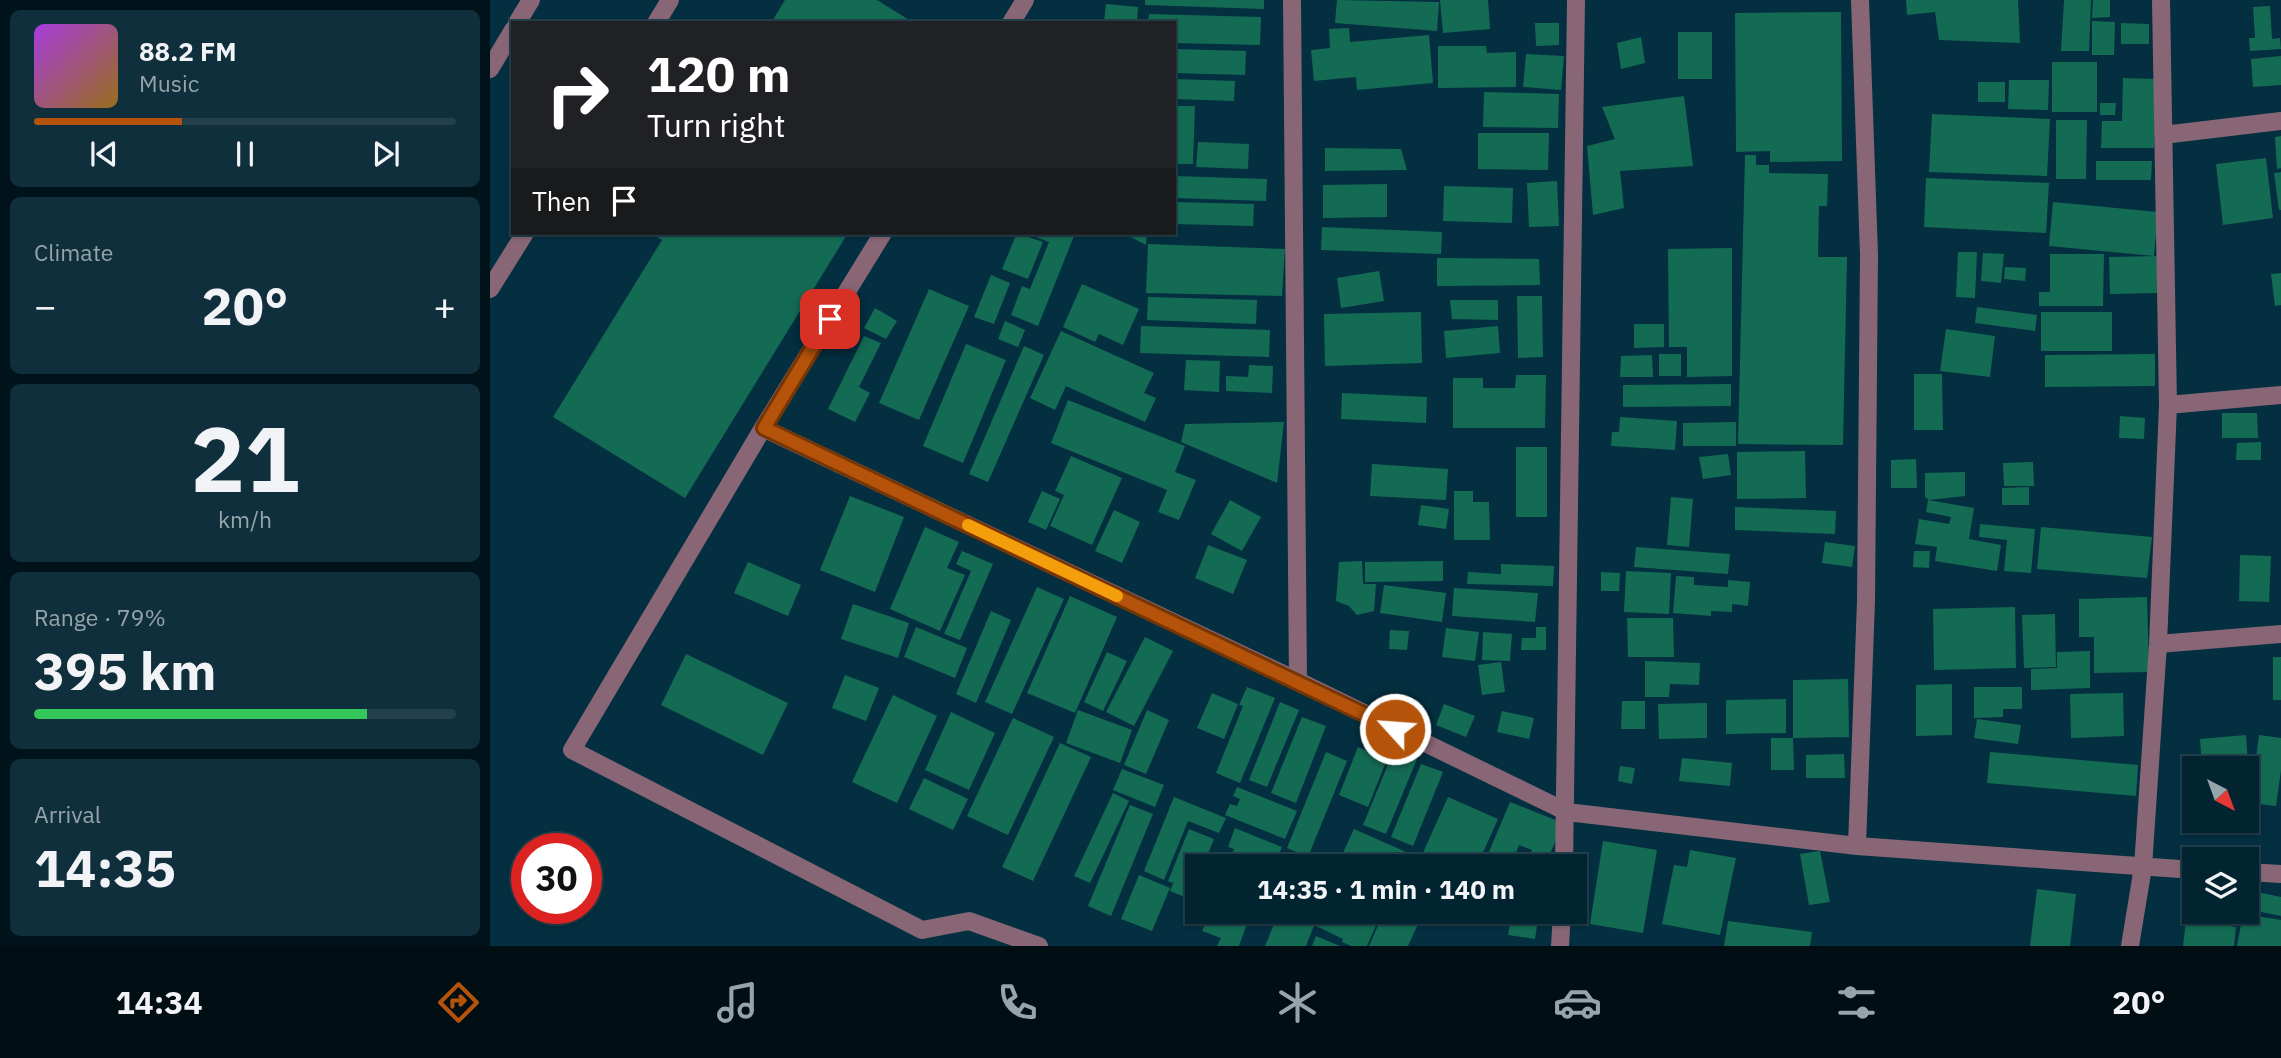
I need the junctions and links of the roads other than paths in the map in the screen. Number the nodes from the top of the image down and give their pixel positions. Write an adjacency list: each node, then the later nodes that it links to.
1 (531, 0): 8 (street)
2 (670, 0): 9 (street)
3 (1025, 0): 10 (street)
4 (1292, 0): 23 (street)
5 (1576, 0): 24 (street)
6 (1860, 0): 25 (street)
7 (2161, 0): 14 (street)
8 (518, 21)
9 (657, 21)
10 (1012, 21)
11 (511, 33): 12 (street)
12 (490, 69)
13 (2281, 121): 14 (street)
14 (2163, 135): 19 (street)
15 (524, 235): 17 (street)
16 (882, 235): 20 (street)
17 (490, 289)
18 (2281, 395): 19 (street)
19 (2168, 405): 22 (street)
20 (764, 428): 23 (street); 32 (street)
21 (2281, 634): 22 (street)
22 (2158, 643): 27 (street)
23 (1298, 681): 24 (street)
24 (1567, 812): 25 (street); 26 (street)
25 (1857, 846): 27 (street)
26 (1565, 854)
27 (2143, 867): 28 (street); 34 (street)
28 (2182, 869)
29 (2259, 873): 30 (street)
30 (2281, 874)
31 (1561, 924): 33 (street)
32 (1039, 946)
33 (1560, 946)
34 (2130, 946)

